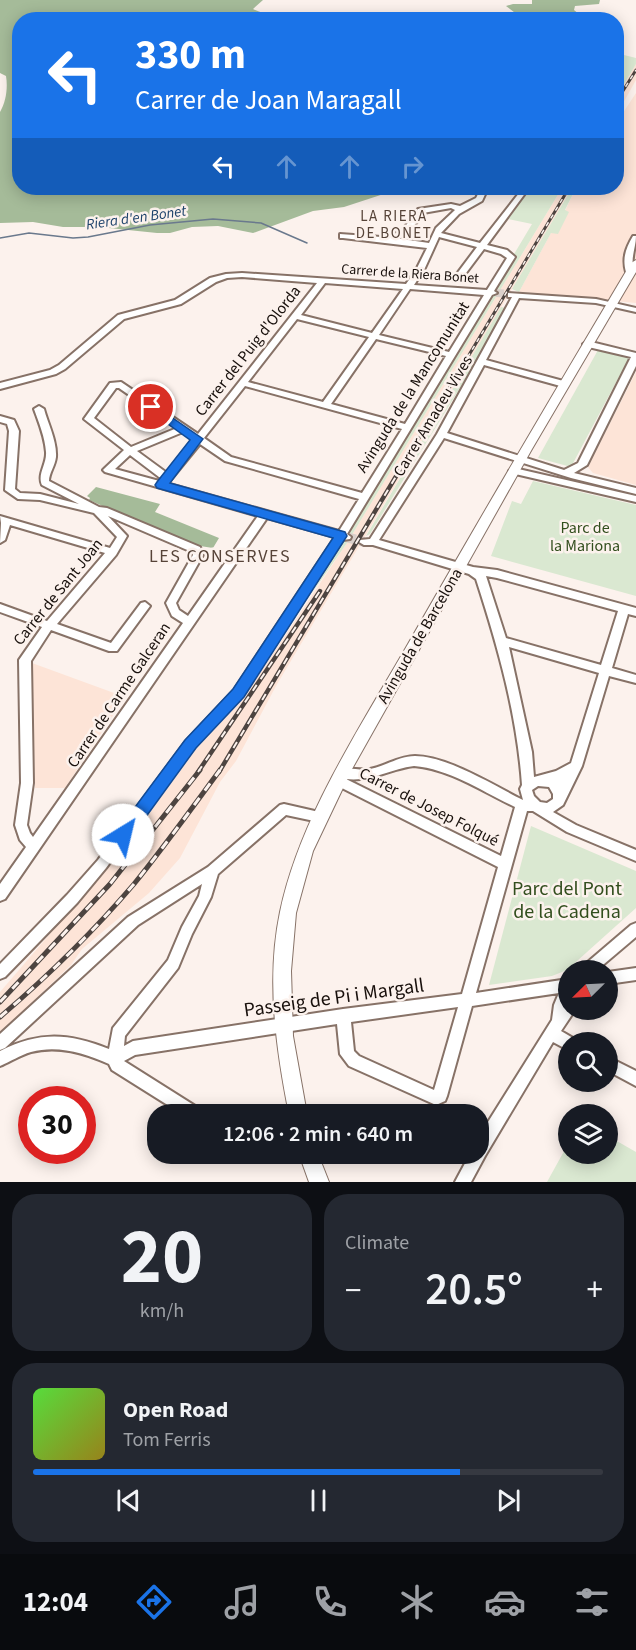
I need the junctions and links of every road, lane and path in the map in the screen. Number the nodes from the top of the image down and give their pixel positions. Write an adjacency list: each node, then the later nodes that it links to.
1 (480, 195): 3 (street)
2 (521, 195): 9 (street)
3 (461, 209): 4 (street); 6 (street)
4 (438, 234): 8 (street); 9 (street)
5 (343, 236): 6 (street)
6 (380, 240): 8 (street)
7 (635, 244): 10 (street, Avinguda de Barcelona)
8 (432, 246): 13 (street)
9 (483, 246): 11 (street); 14 (street, Avinguda de la Mancomunitat)
10 (634, 268): 15 (main road, Avinguda de Barcelona)
11 (458, 279)
12 (322, 281): 13 (street, Carrer de la Riera Bonet); 17 (street, Carrer del Puig d'Olorda); 25 (street, Carrer de la Riera Bonet)
13 (409, 287): 14 (street, Carrer de la Riera Bonet); 18 (street)
14 (492, 293): 20 (street, Avinguda de la Mancomunitat)
15 (611, 304): 16 (street); 19 (main road, Avinguda de Barcelona); 22 (street, Carrer Amadeu Vives)
16 (636, 310)
17 (295, 316): 18 (street); 23 (street, Carrer del Puig d'Olorda)
18 (374, 336): 20 (street); 26 (street)
19 (587, 344): 21 (street); 24 (main road, Avinguda de Barcelona)
20 (451, 355): 29 (street, Avinguda de la Mancomunitat)
21 (636, 357): 36 (street)
22 (483, 362): 24 (street); 31 (street, Carrer Amadeu Vives)
23 (242, 383): 26 (street); 32 (street, Carrer del Puig d'Olorda)
24 (564, 384): 34 (main road, Avinguda de Barcelona)
25 (0, 386)
26 (325, 406): 29 (street)
27 (39, 409): 42 (street)
28 (0, 419): 42 (street)
29 (407, 427): 40 (street, Avinguda de la Mancomunitat)
30 (182, 429): 32 (street); 33 (street); 33 (street)
31 (442, 434): 34 (street); 48 (street, Carrer Amadeu Vives)
32 (197, 439): 37 (street, Carrer del Puig d'Olorda); 40 (street)
33 (129, 451): 37 (street); 38 (street)
34 (521, 459): 35 (main road, Avinguda de Barcelona); 36 (street)
35 (514, 471): 41 (street); 48 (main road, Avinguda de Barcelona)
36 (565, 473): 39 (street)
37 (169, 476): 38 (street, Carrer del Puig d'Olorda)
38 (162, 485): 43 (street)
39 (636, 490)
40 (363, 497): 45 (street, Avinguda de la Mancomunitat)
41 (636, 499)
42 (96, 510): 47 (street, Carrer de Sant Joan); 53 (street)
43 (266, 513): 45 (street); 53 (street, Carrer de Carme Galceran)
44 (3, 520): 46 (street); 47 (street)
45 (343, 536): 75 (street, Avinguda de la Mancomunitat)
46 (0, 540)
47 (112, 552): 54 (street, Carrer de Sant Joan)
48 (466, 569): 51 (street); 55 (street); 59 (main road, Avinguda de Barcelona)
49 (145, 606): 54 (street)
50 (0, 608): 54 (street)
51 (624, 609): 52 (street); 56 (street)
52 (636, 612)
53 (190, 621): 66 (street, Carrer de Carme Galceran)
54 (48, 627): 66 (street, Carrer de Sant Joan)
55 (502, 641): 56 (street); 61 (street)
56 (606, 670): 57 (street); 58 (street)
57 (636, 679)
58 (576, 766): 60 (street); 62 (street)
59 (340, 777): 63 (street); 64 (main road, Avinguda de Barcelona); 68 (street, Carrer de Josep Folqué)
60 (541, 780): 61 (street); 62 (street)
61 (528, 785): 63 (street)
62 (560, 798): 63 (street); 65 (street)
63 (530, 806): 65 (street); 68 (street)
64 (319, 817): 69 (street); 82 (main road, Avinguda de Barcelona)
65 (563, 823): 67 (street)
66 (33, 846): 70 (street, Carrer de Carme Galceran)
67 (636, 856)
68 (505, 864): 78 (street)
69 (213, 871): 83 (street); 85 (street)
70 (0, 895)
71 (636, 929): 72 (street)
72 (612, 951): 73 (street); 74 (street)
73 (601, 960)
74 (605, 960)
75 (0, 973)
76 (636, 974): 77 (street)
77 (618, 977)
78 (468, 1000): 79 (street, Passeig de Pi i Margall); 81 (street, Passeig de Pi i Margall); 81 (street)
79 (558, 1002)
80 (558, 1014): 90 (street)
81 (343, 1016): 82 (street, Passeig de Pi i Margall)
82 (284, 1025): 85 (street, Passeig de Pi i Margall); 89 (main road, Avinguda de Barcelona)
83 (0, 1043)
84 (0, 1059): 85 (street)
85 (115, 1059): 88 (street)
86 (618, 1069): 87 (street)
87 (636, 1079)
88 (179, 1104)
89 (296, 1104)
90 (489, 1134)
91 (313, 1164): 93 (main road)
92 (472, 1164): 94 (street)
93 (319, 1182)
94 (463, 1182)

